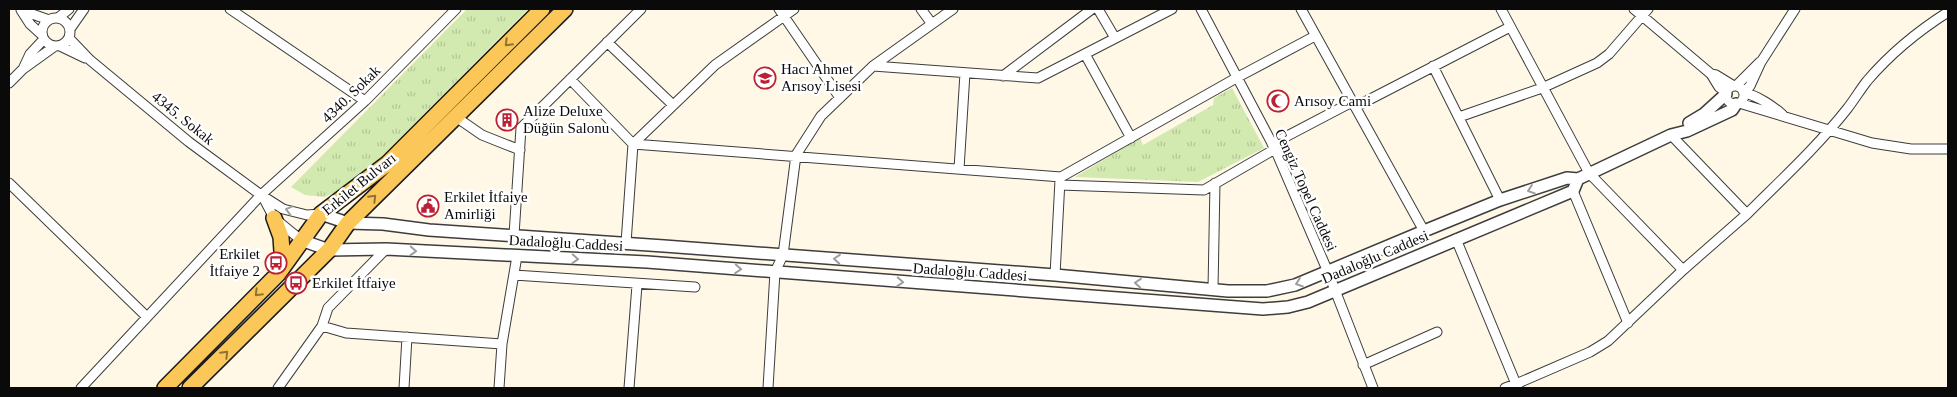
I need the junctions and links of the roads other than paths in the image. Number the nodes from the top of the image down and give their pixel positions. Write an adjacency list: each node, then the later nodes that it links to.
1 (21, 9): 23 (street); 28 (street)
2 (69, 9): 23 (street)
3 (84, 9): 26 (street)
4 (230, 9): 49 (street)
5 (456, 9): 49 (street, 4340. Sokak)
6 (542, 9): 73 (main road, Erkilet Bulvarı, one-way to 73)
7 (566, 9): 54 (main road, Erkilet Bulvarı)
8 (641, 9): 30 (street)
9 (794, 9): 20 (street)
10 (921, 9): 24 (street)
11 (953, 9): 24 (street)
12 (1092, 9): 40 (street)
13 (1098, 9): 29 (street)
14 (1172, 9): 29 (street)
15 (1201, 9): 41 (street, Cengiz Topel Caddesi)
16 (1301, 9): 27 (street)
17 (1501, 9): 25 (street)
18 (1634, 9): 21 (street)
19 (1795, 9): 34 (street)
20 (782, 12): 48 (street); 52 (street)
21 (1644, 12): 39 (street); 45 (street)
22 (1948, 12): 56 (street)
23 (53, 19): 26 (street); 28 (street)
24 (932, 24): 35 (street)
25 (1510, 27): 36 (street); 45 (street)
26 (70, 33): 31 (street); 33 (street, 4345. Sokak)
27 (1315, 36): 41 (street); 50 (street)
28 (43, 37): 31 (street); 37 (street)
29 (1115, 38): 32 (street)
30 (607, 42): 42 (street); 52 (street)
31 (57, 46): 33 (street, 4345. Sokak); 37 (street)
32 (1085, 54): 40 (street); 58 (street)
33 (90, 60): 71 (street, 4345. Sokak)
34 (1760, 62): 44 (street); 47 (street)
35 (873, 66): 38 (street); 48 (street)
36 (1433, 66): 50 (street); 55 (street)
37 (23, 69): 43 (street)
38 (965, 73): 40 (street); 64 (street)
39 (1711, 74): 44 (street); 46 (street)
40 (1003, 76)
41 (1238, 77): 58 (street); 60 (street, Cengiz Topel Caddesi)
42 (570, 80): 59 (street); 62 (street)
43 (9, 83)
44 (1735, 86): 46 (street); 47 (street)
45 (1542, 88): 55 (street); 65 (street)
46 (1726, 93): 51 (street); 57 (street, Dadaloğlu Caddesi)
47 (1744, 93): 51 (street); 53 (street)
48 (840, 98): 63 (street)
49 (365, 101): 71 (street, 4340. Sokak)
50 (1353, 104): 60 (street); 77 (street)
51 (1738, 104): 53 (street); 57 (street, Dadaloğlu Caddesi)
52 (673, 105): 59 (street)
53 (1784, 116): 56 (street)
54 (456, 117): 62 (street); 76 (main road, Erkilet Bulvarı, one-way to 54)
55 (1459, 117): 72 (street)
56 (1828, 130): 61 (street); 74 (street)
57 (1674, 134): 65 (street, Dadaloğlu Caddesi); 74 (street)
58 (1131, 138): 67 (street)
59 (634, 144): 63 (street); 81 (street)
60 (1273, 146): 69 (street); 89 (street, Cengiz Topel Caddesi)
61 (1948, 149)
62 (520, 150): 78 (street)
63 (796, 155): 64 (street); 84 (street)
64 (959, 168): 67 (street)
65 (1589, 174): 66 (street, Dadaloğlu Caddesi); 87 (street)
66 (1578, 179): 70 (street); 72 (street, Dadaloğlu Caddesi, one-way to 72)
67 (1060, 181): 69 (street); 91 (street)
68 (9, 183): 96 (street)
69 (1215, 183): 94 (street)
70 (1574, 191): 79 (street, Dadaloğlu Caddesi); 97 (street)
71 (261, 195): 73 (street, 4345. Sokak, one-way to 71); 75 (street, 4345. Sokak); 96 (street, 4340. Sokak)
72 (1500, 200): 77 (street, Dadaloğlu Caddesi)
73 (321, 214): 76 (street, Dadaloğlu Caddesi); 80 (main road, Erkilet Bulvarı)
74 (1747, 214): 87 (street)
75 (274, 218): 80 (street, 4345. Sokak); 86 (main road)
76 (348, 223): 78 (street, Dadaloğlu Caddesi); 83 (main road, Erkilet Bulvarı)
77 (1424, 231): 89 (street, Dadaloğlu Caddesi)
78 (514, 235): 81 (street, Dadaloğlu Caddesi)
79 (1456, 239): 95 (street, Dadaloğlu Caddesi); 103 (street)
80 (301, 240): 83 (street); 86 (main road, Erkilet Bulvarı)
81 (626, 243): 84 (street, Dadaloğlu Caddesi)
82 (386, 249): 83 (street, Dadaloğlu Caddesi); 85 (street, Dadaloğlu Caddesi, one-way to 85); 98 (street)
83 (329, 250): 106 (main road, Erkilet Bulvarı, one-way to 83)
84 (782, 255): 88 (street); 91 (street, Dadaloğlu Caddesi, one-way to 84)
85 (517, 256): 88 (street, Dadaloğlu Caddesi, one-way to 88); 90 (street)
86 (283, 266): 105 (main road, Erkilet Bulvarı, one-way to 105)
87 (1683, 270): 97 (street)
88 (775, 272): 95 (street, Dadaloğlu Caddesi, one-way to 95); 111 (street)
89 (1328, 272): 94 (street, Dadaloğlu Caddesi, one-way to 94); 95 (street, Cengiz Topel Caddesi)
90 (514, 275): 92 (street); 101 (street)
91 (1055, 275): 94 (street, Dadaloğlu Caddesi, one-way to 91)
92 (637, 284): 93 (street); 110 (street)
93 (695, 287)
94 (1214, 289)
95 (1334, 291): 102 (street, Cengiz Topel Caddesi)
96 (147, 317): 104 (street, 4340. Sokak)
97 (1628, 323): 103 (street)
98 (322, 326): 100 (street); 107 (street)
99 (1437, 332): 102 (street)
100 (407, 337): 101 (street); 108 (street)
101 (502, 344): 109 (street)
102 (1363, 365): 112 (street, Cengiz Topel Caddesi)
103 (1517, 386): 113 (street)
104 (81, 388)
105 (165, 388)
106 (190, 388)
107 (278, 388)
108 (404, 388)
109 (499, 388)
110 (629, 388)
111 (768, 388)
112 (1373, 388)
113 (1505, 388)

